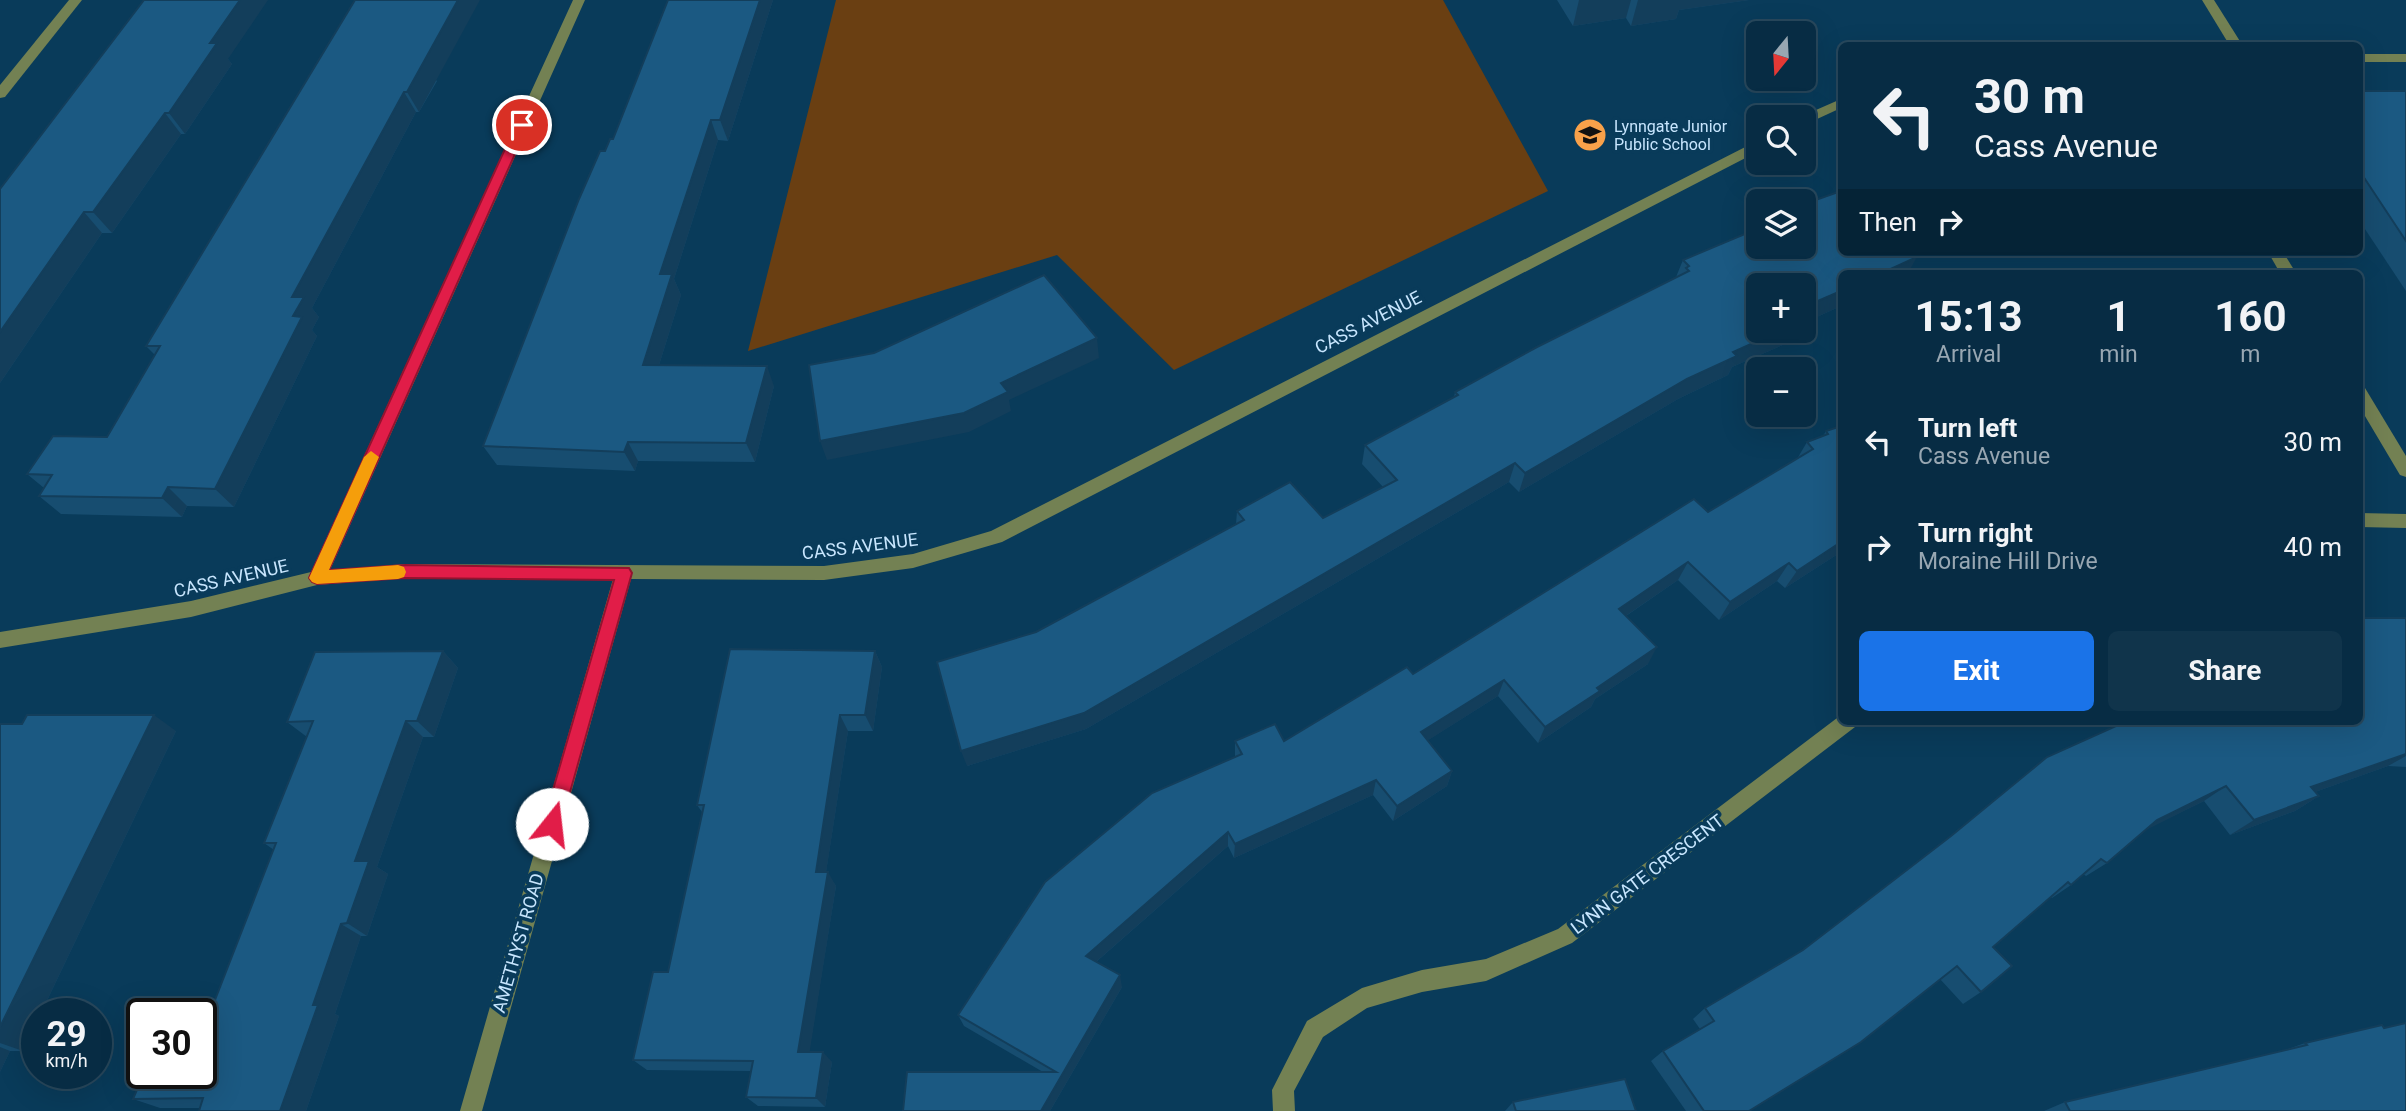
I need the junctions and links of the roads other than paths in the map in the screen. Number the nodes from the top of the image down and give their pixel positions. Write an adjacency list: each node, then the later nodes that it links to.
1 (76, 0): 7 (street)
2 (579, 0): 16 (street)
3 (2207, 0): 4 (street)
4 (2234, 42)
5 (2363, 58): 6 (street)
6 (2406, 58)
7 (0, 94)
8 (1838, 104): 9 (street)
9 (1816, 115)
10 (1746, 152): 15 (street, CASS AVENUE)
11 (2363, 399): 12 (street)
12 (2406, 470)
13 (2363, 520): 14 (street)
14 (2406, 521)
15 (624, 573): 16 (street, CASS AVENUE); 19 (street, AMETHYST ROAD)
16 (317, 578): 17 (street, CASS AVENUE)
17 (0, 640)
18 (1843, 725): 20 (street, LYNN GATE CRESCENT)
19 (471, 1111)
20 (1284, 1111)

